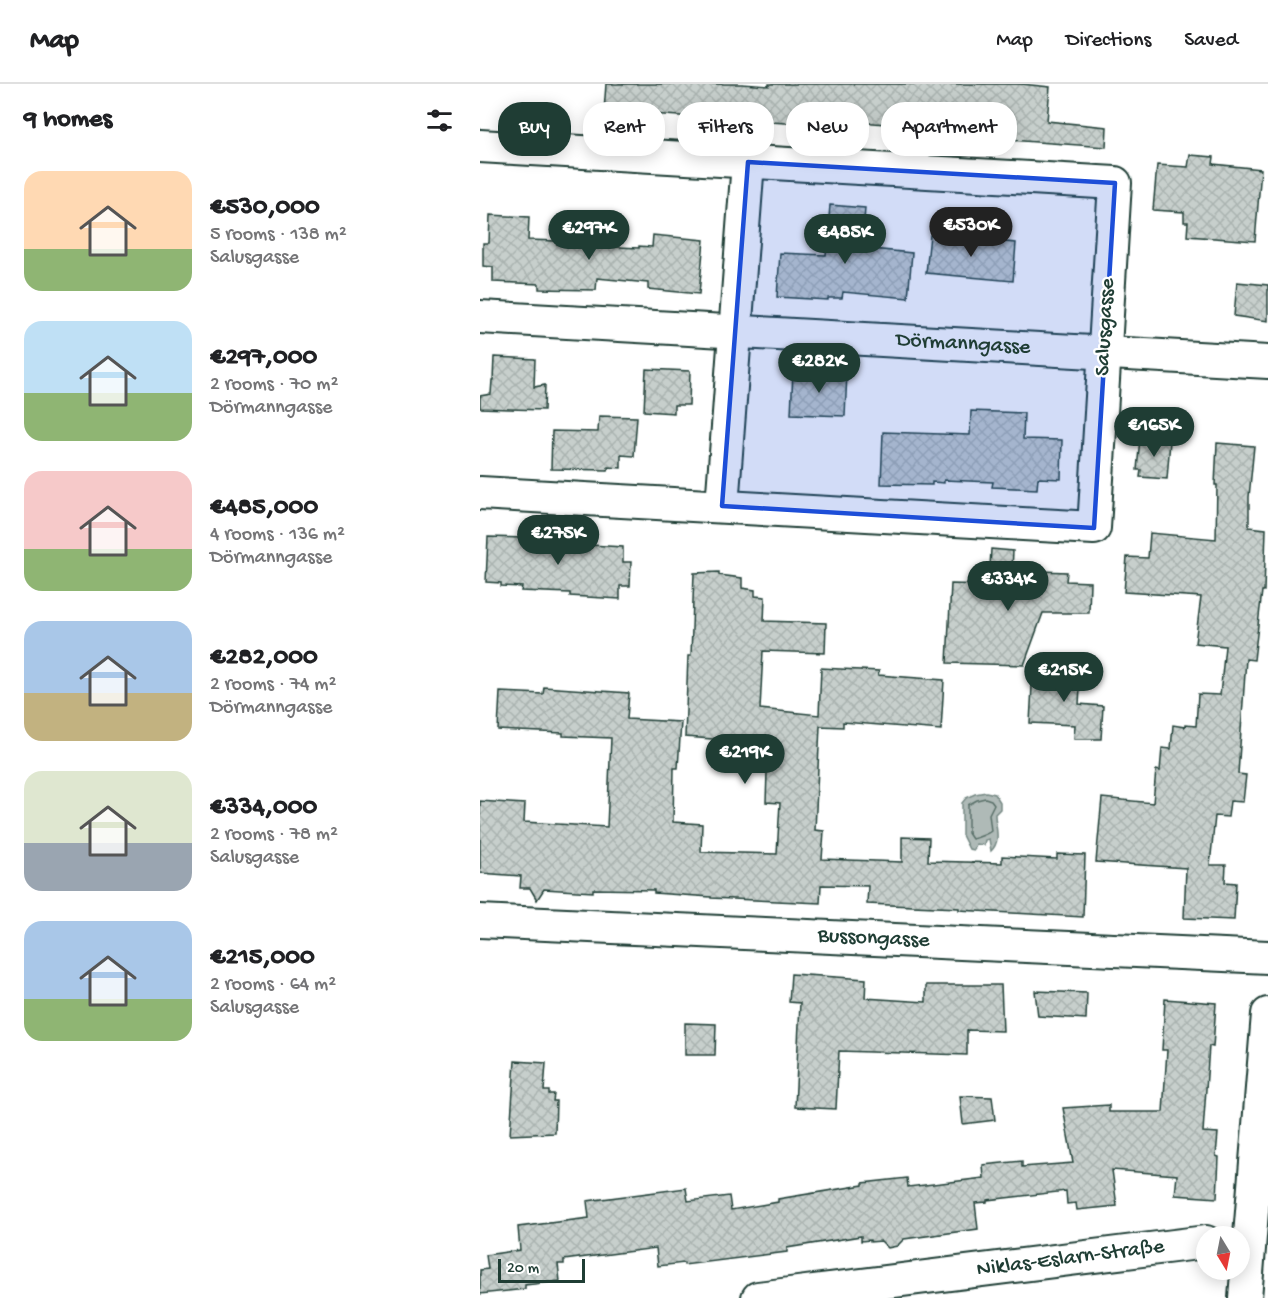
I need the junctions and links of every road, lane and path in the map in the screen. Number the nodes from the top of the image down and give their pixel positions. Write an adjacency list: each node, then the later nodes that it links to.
1 (480, 146): 2 (street, Salusgasse)
2 (748, 162): 4 (street); 5 (street, Salusgasse)
3 (480, 317): 4 (street, Dörmanngasse)
4 (735, 331): 5 (street, Dörmanngasse); 8 (street)
5 (1104, 353): 6 (street, Dörmanngasse); 8 (street, Salusgasse)
6 (1268, 362)
7 (480, 493): 8 (street, Salusgasse)
8 (722, 506)
9 (480, 921): 10 (street, Bussongasse)
10 (1268, 957)
11 (1268, 1014): 12 (street)
12 (1252, 1237): 15 (street)
13 (1196, 1243): 14 (street, Niklas-Eslarn-Straße)
14 (758, 1298)
15 (1245, 1298)

